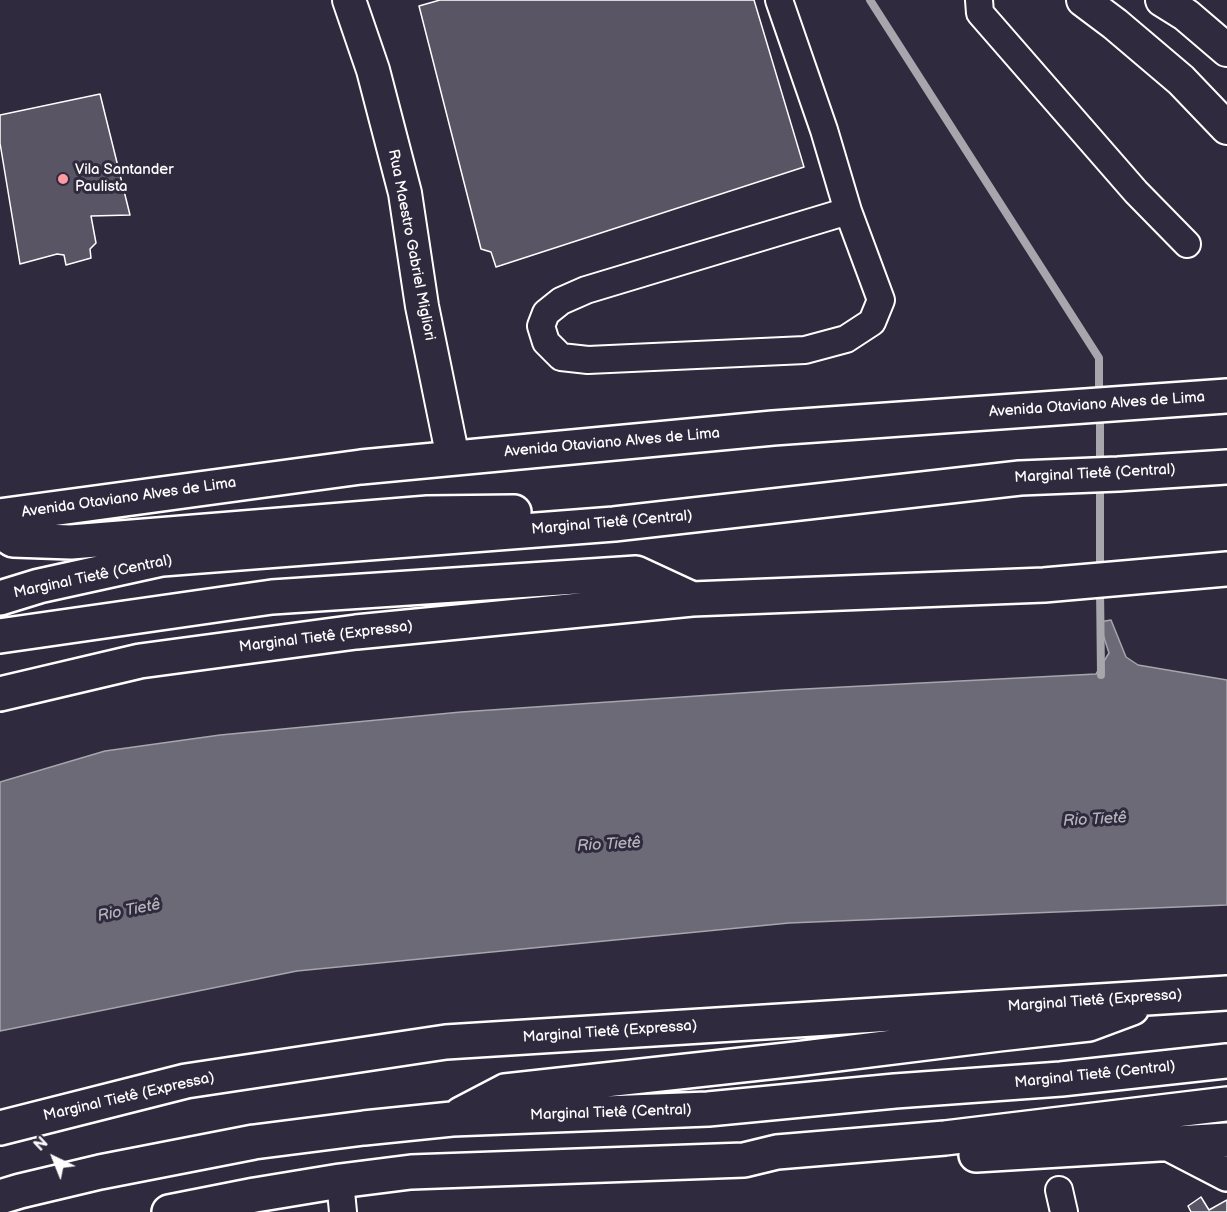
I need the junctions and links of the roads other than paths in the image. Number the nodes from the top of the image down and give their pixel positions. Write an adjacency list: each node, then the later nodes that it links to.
1 (349, 0): 11 (main road, Rua Maestro Gabriel Migliori)
2 (779, 0): 8 (lane)
3 (978, 0): 9 (lane)
4 (1083, 0): 7 (main road)
5 (1172, 5): 6 (main road)
6 (1227, 50)
7 (1227, 128)
8 (848, 211): 8 (lane)
9 (1187, 244)
10 (1227, 396): 11 (highway, Avenida Otaviano Alves de Lima)
11 (453, 458): 13 (highway, Avenida Otaviano Alves de Lima)
12 (1227, 467): 14 (highway, Marginal Tietê (Central))
13 (0, 516)
14 (614, 524): 15 (highway); 17 (highway, Marginal Tietê (Central))
15 (0, 532)
16 (1227, 569): 18 (highway)
17 (0, 598)
18 (692, 599): 19 (highway); 20 (highway, Marginal Tietê (Expressa))
19 (0, 636)
20 (0, 694)
21 (1227, 993): 22 (highway, Marginal Tietê (Expressa))
22 (1161, 996): 25 (highway); 26 (highway, Marginal Tietê (Expressa))
23 (1227, 1061): 25 (highway, Marginal Tietê (Central))
24 (1227, 1104): 29 (highway)
25 (452, 1119): 31 (highway, Marginal Tietê (Central))
26 (0, 1128)
27 (1227, 1140): 28 (highway)
28 (1169, 1144): 29 (highway); 30 (highway)
29 (744, 1160): 32 (highway)
30 (1227, 1174)
31 (0, 1197)
32 (341, 1197): 33 (highway)
33 (169, 1212)

